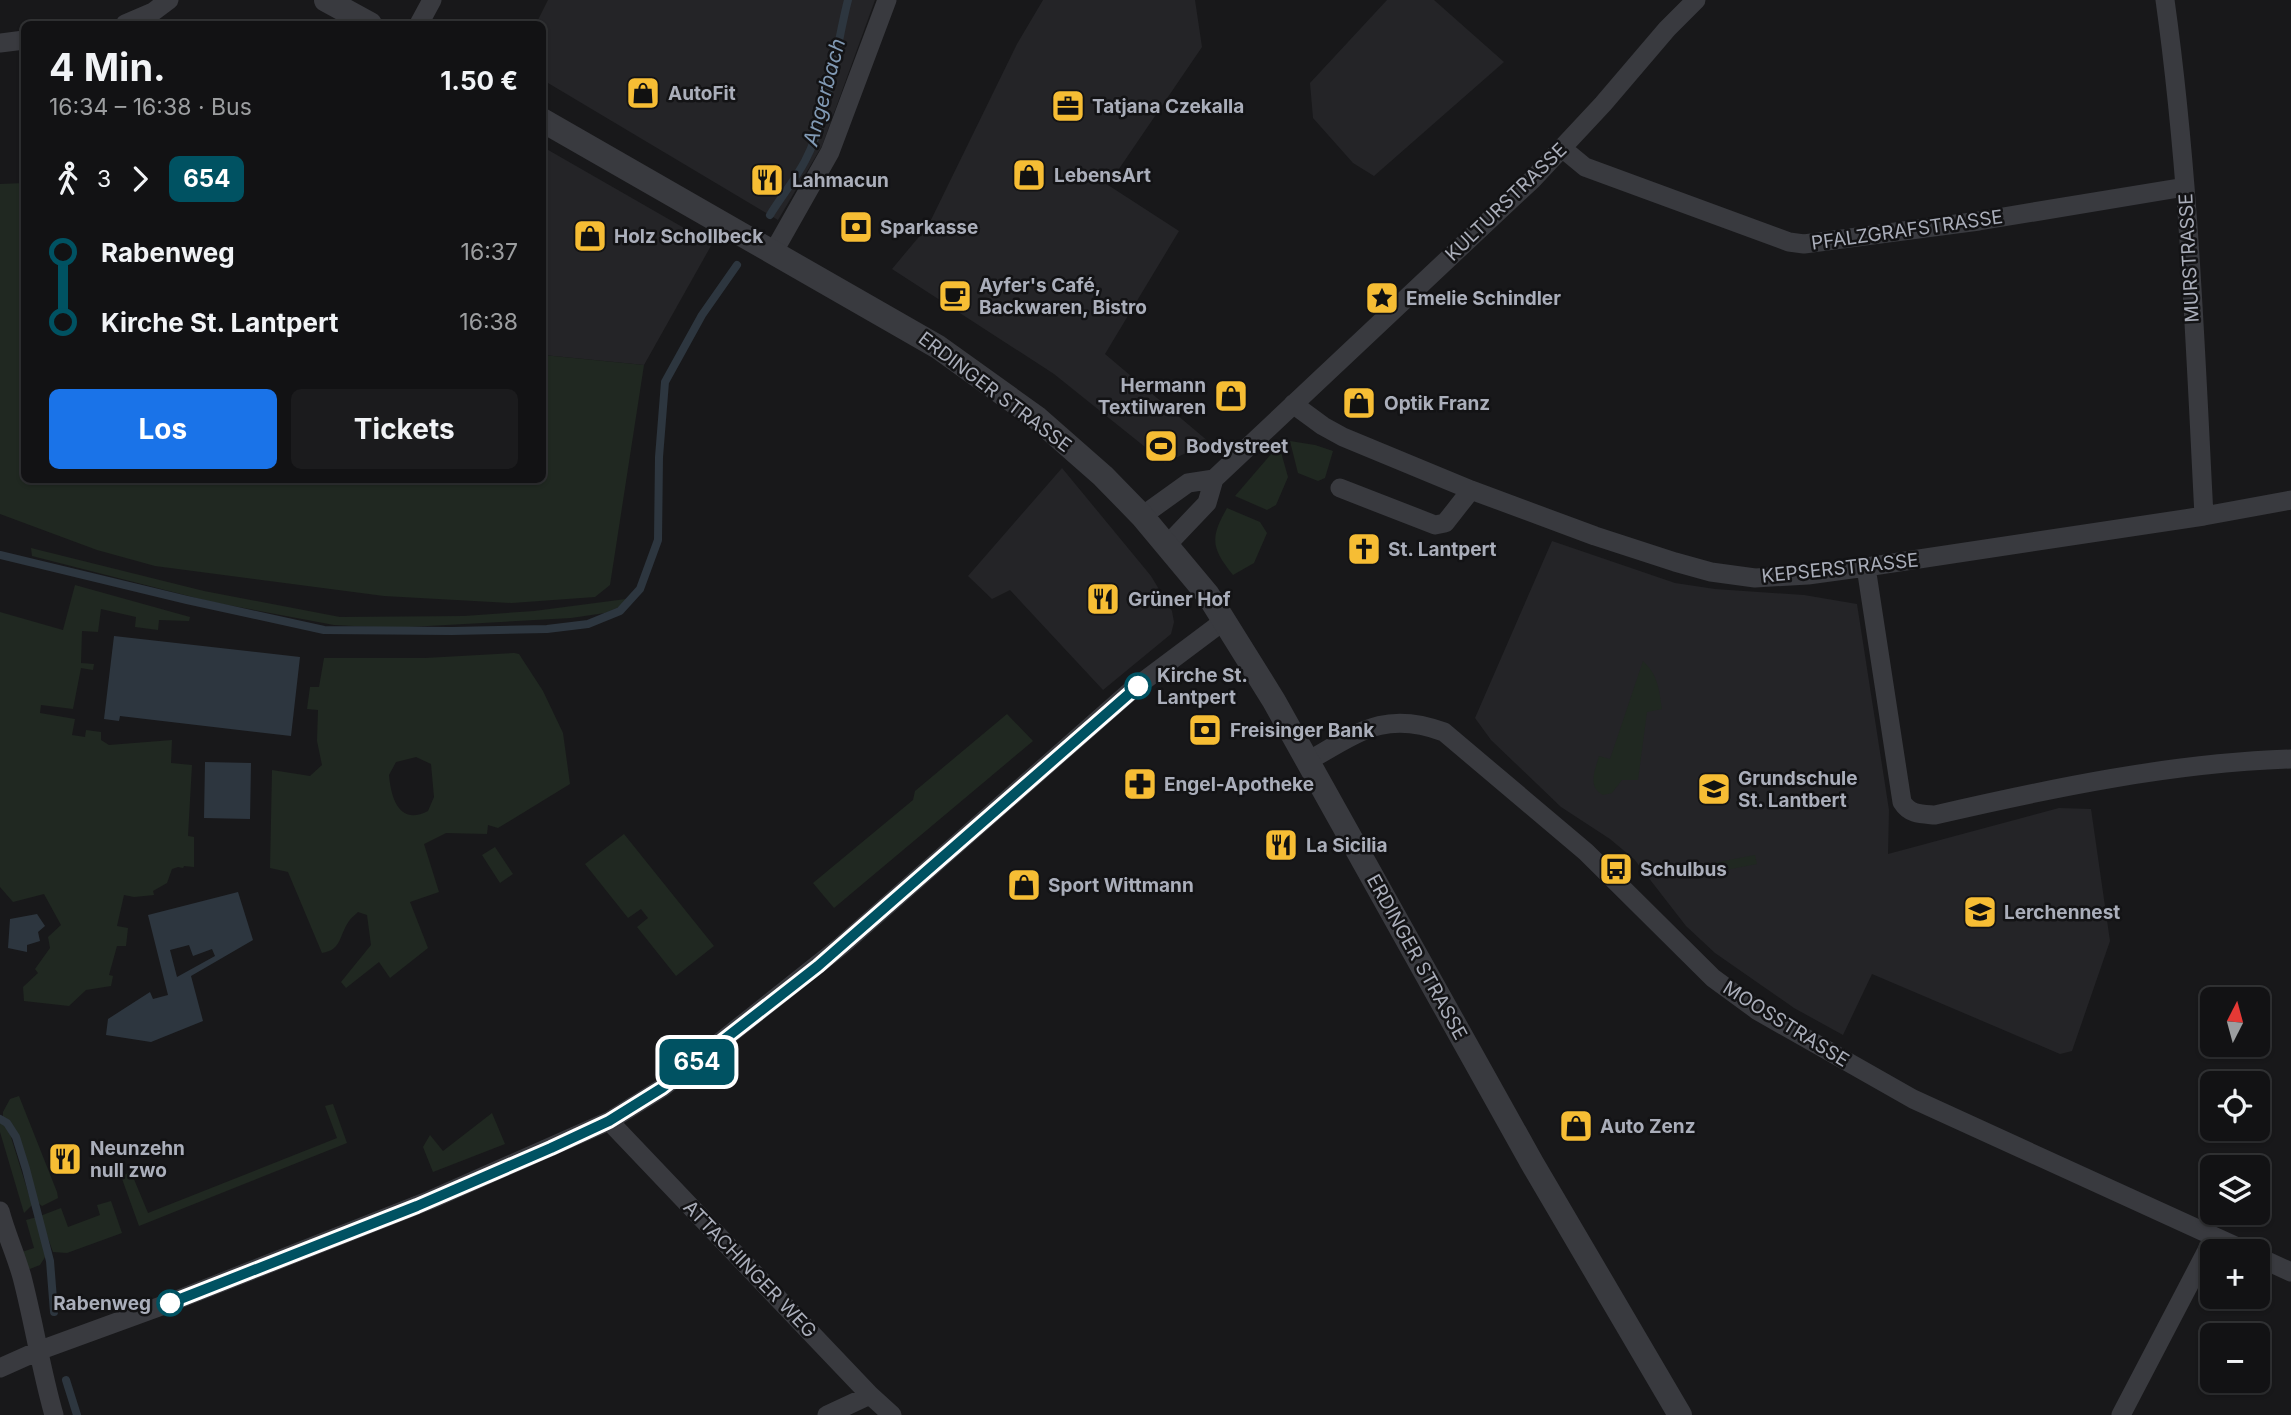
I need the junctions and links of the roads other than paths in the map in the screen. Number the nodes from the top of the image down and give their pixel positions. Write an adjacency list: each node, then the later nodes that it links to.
1 (169, 0): 7 (street)
2 (326, 0): 8 (street)
3 (432, 0): 9 (street)
4 (887, 0): 15 (street)
5 (1696, 0): 13 (street, KULTURSTRASSE)
6 (2165, 0): 14 (street, MURSTRASSE)
7 (132, 21)
8 (364, 21)
9 (421, 21)
10 (21, 40): 11 (street)
11 (0, 43)
12 (546, 122): 15 (street, ERDINGER STRASSE)
13 (1562, 148): 14 (street, PFALZGRAFSTRASSE); 16 (street, KULTURSTRASSE)
14 (2185, 187): 22 (street, MURSTRASSE)
15 (774, 251): 21 (street, ERDINGER STRASSE)
16 (1293, 404): 17 (street, KULTURSTRASSE); 19 (street, KEPSERSTRASSE)
17 (1214, 479): 21 (street, KULTURSTRASSE); 23 (street, KULTURSTRASSE)
18 (1340, 488): 19 (street)
19 (1471, 491): 24 (street, KEPSERSTRASSE)
20 (2291, 500): 22 (street, KEPSERSTRASSE)
21 (1142, 516): 23 (street, ERDINGER STRASSE)
22 (2204, 516): 24 (street, KEPSERSTRASSE)
23 (1167, 545): 25 (street, ERDINGER STRASSE)
24 (1866, 567): 26 (street)
25 (1225, 620): 27 (street, ERDINGER STRASSE); 28 (street)
26 (2291, 760)
27 (1308, 761): 30 (street, MOOSSTRASSE); 40 (street, ERDINGER STRASSE)
28 (609, 1121): 34 (street); 36 (street, ATTACHINGER WEG)
29 (0, 1211): 34 (street)
30 (2214, 1237): 31 (street, MOOSSTRASSE); 41 (street)
31 (2219, 1239)
32 (2270, 1262): 33 (street)
33 (2291, 1272)
34 (38, 1351): 35 (street); 37 (street)
35 (0, 1368)
36 (870, 1395): 38 (street); 39 (street, ATTACHINGER WEG)
37 (54, 1415)
38 (827, 1415)
39 (892, 1415)
40 (1680, 1415)
41 (2121, 1415)

